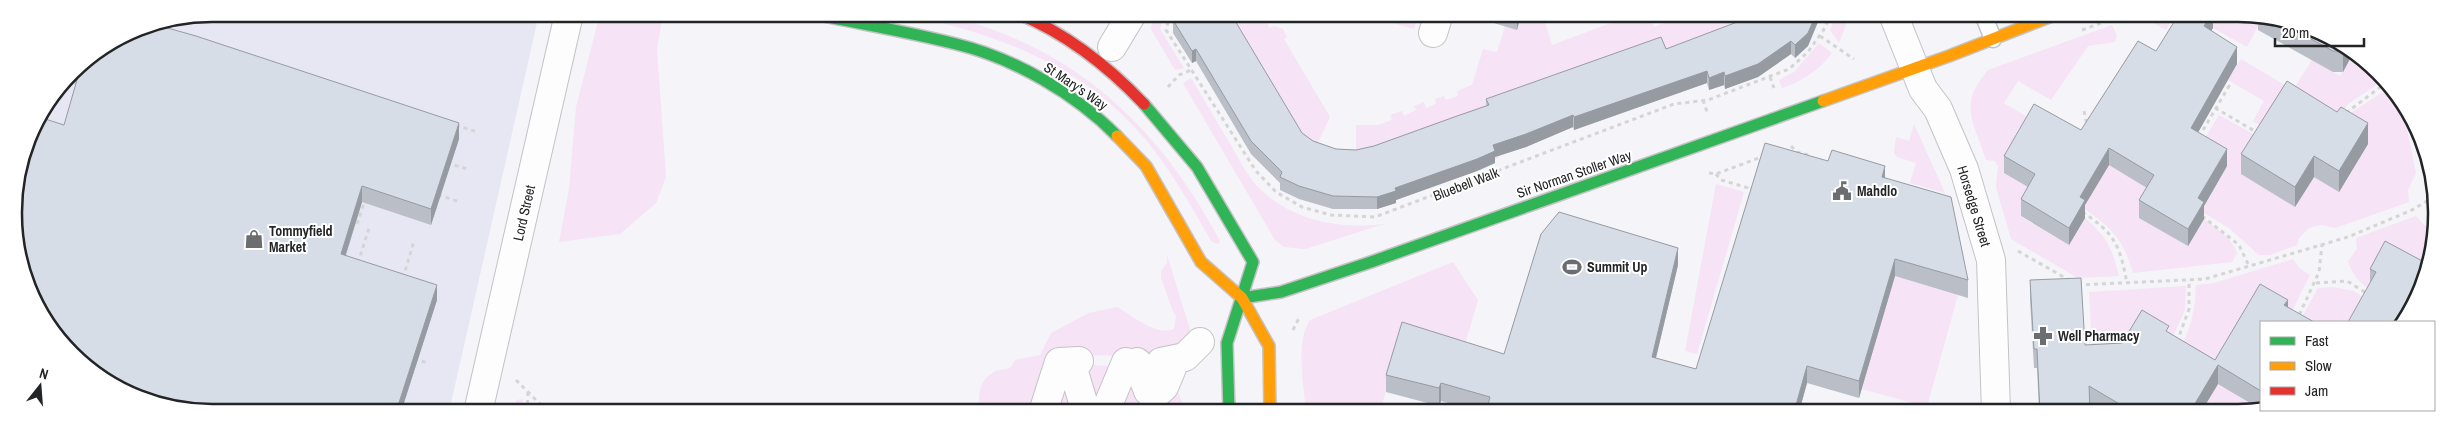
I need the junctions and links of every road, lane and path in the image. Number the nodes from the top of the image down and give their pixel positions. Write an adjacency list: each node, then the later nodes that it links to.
1 (568, 22): 69 (street, Lord Street)
2 (852, 22): 59 (main road, St Mary's Way)
3 (1035, 22): 59 (main road, St Mary's Way)
4 (1127, 22): 12 (street)
5 (1168, 22): 15 (path, Bluebell Walk)
6 (1827, 22): 10 (path, Bluebell Walk)
7 (1896, 22): 14 (street, Horsedge Street)
8 (1986, 22): 11 (lane)
9 (2037, 22): 11 (main road, Sir Norman Stoller Way)
10 (1820, 36): 13 (path); 21 (path, Bluebell Walk)
11 (1993, 40): 14 (main road, Sir Norman Stoller Way)
12 (1112, 47)
13 (1860, 64)
14 (1914, 69): 59 (main road, Sir Norman Stoller Way); 77 (street, Horsedge Street)
15 (1191, 70): 20 (path); 21 (path, Bluebell Walk)
16 (2218, 77): 22 (path)
17 (74, 82): 18 (path)
18 (86, 86)
19 (2380, 87): 25 (path)
20 (1164, 91)
21 (1704, 100): 24 (path)
22 (2215, 108): 29 (path); 30 (path)
23 (2084, 111): 28 (path)
24 (1707, 112)
25 (2343, 118)
26 (450, 123): 27 (path)
27 (477, 132)
28 (2083, 132)
29 (2263, 136)
30 (2196, 141)
31 (1791, 146): 32 (path)
32 (1814, 157)
33 (1757, 159): 35 (path)
34 (440, 161): 36 (path)
35 (1759, 164)
36 (468, 169)
37 (1716, 174): 38 (path)
38 (1754, 181)
39 (367, 191): 45 (path)
40 (434, 194): 42 (path)
41 (2427, 201): 48 (path)
42 (460, 202)
43 (2081, 212): 53 (path)
44 (2199, 214): 50 (path)
45 (357, 224)
46 (369, 228): 51 (path)
47 (414, 241): 56 (path)
48 (2322, 244): 50 (path); 54 (path)
49 (2012, 249): 55 (path)
50 (2249, 266): 52 (path)
51 (356, 272)
52 (2189, 280): 53 (path); 64 (path)
53 (2127, 283): 55 (path)
54 (2315, 283): 58 (path); 61 (path)
55 (2078, 285): 57 (path)
56 (400, 286)
57 (2068, 286)
58 (2373, 297)
59 (1242, 298): 75 (main road, St Mary's Way); 76 (main road, St Mary's Way)
60 (1303, 312): 62 (path)
61 (2296, 321)
62 (1291, 335)
63 (1200, 342): 74 (street)
64 (2175, 347)
65 (409, 357): 66 (path)
66 (428, 363)
67 (516, 380): 68 (path)
68 (528, 391): 70 (path); 71 (path)
69 (480, 404)
70 (527, 404)
71 (540, 404)
72 (1046, 404): 73 (street)
73 (1084, 404)
74 (1112, 404)
75 (1229, 404)
76 (1270, 404)
77 (1996, 404)

